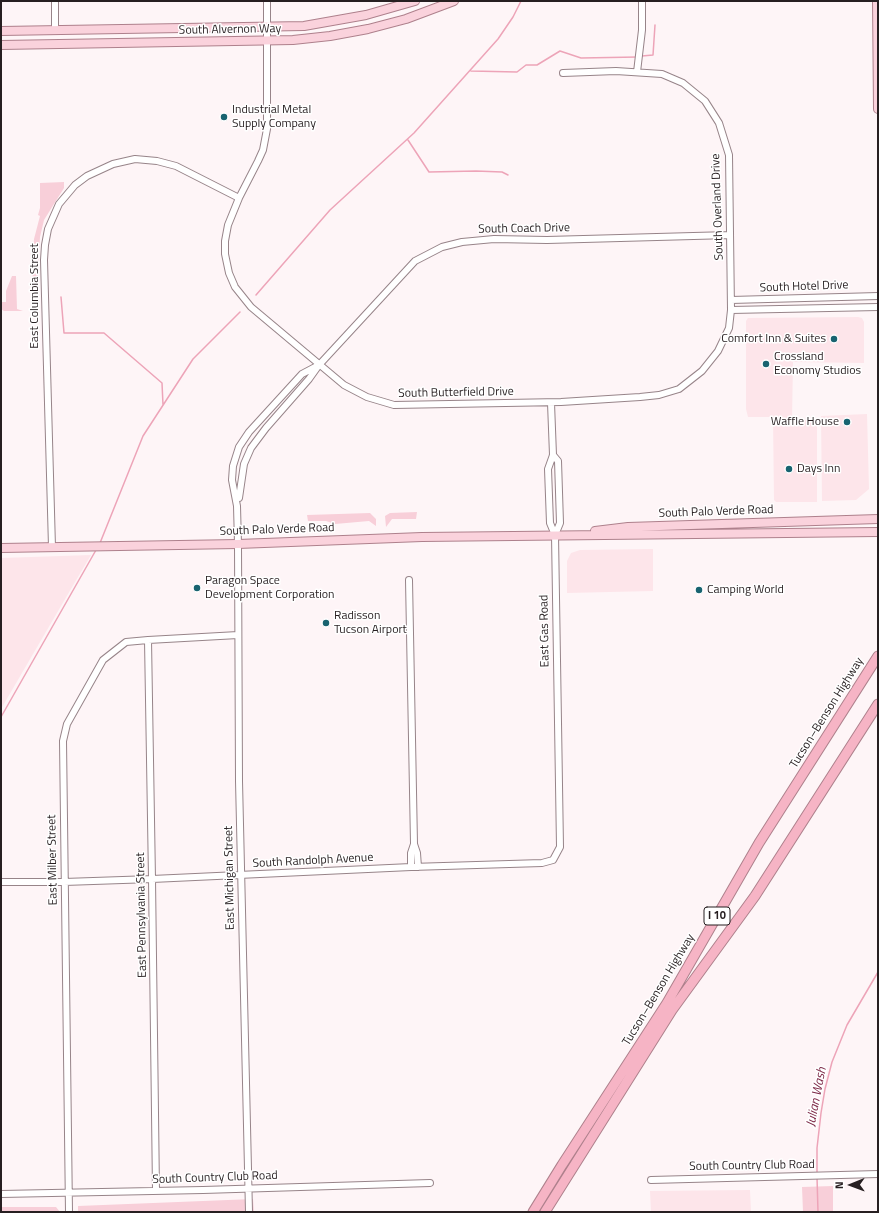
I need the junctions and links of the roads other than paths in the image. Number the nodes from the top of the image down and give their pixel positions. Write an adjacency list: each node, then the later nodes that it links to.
1 (55, 1): 9 (street)
2 (267, 1): 7 (street)
3 (415, 1): 7 (main road, South Alvernon Way)
4 (454, 1): 10 (main road, South Alvernon Way)
5 (642, 1): 13 (street)
6 (877, 1): 12 (main road)
7 (268, 27): 9 (main road, South Alvernon Way); 10 (street)
8 (1, 30): 9 (main road, South Alvernon Way)
9 (55, 30)
10 (267, 42): 11 (main road, South Alvernon Way); 16 (street)
11 (1, 45)
12 (878, 45): 15 (main road)
13 (637, 72): 14 (street, South Overland Drive); 17 (street, South Overland Drive)
14 (563, 73)
15 (878, 109)
16 (239, 198): 23 (street, South Butterfield Drive); 35 (street, East Columbia Street)
17 (730, 235): 20 (street, South Overland Drive); 23 (street, South Coach Drive)
18 (878, 296): 19 (street, South Hotel Drive)
19 (779, 299): 20 (street, South Hotel Drive); 22 (street)
20 (731, 300): 22 (street, South Butterfield Drive)
21 (878, 307): 22 (street, South Hotel Drive)
22 (731, 310): 24 (street, South Butterfield Drive)
23 (319, 365): 24 (street, South Butterfield Drive); 25 (street, South Coach Drive); 26 (street, South Coach Drive)
24 (551, 403): 27 (street, East Gas Road)
25 (239, 447): 26 (street); 28 (street, South Coach Drive)
26 (249, 453): 28 (street, South Coach Drive)
27 (553, 455): 33 (street, East Gas Road); 33 (street)
28 (237, 506): 34 (street, South Coach Drive)
29 (878, 519): 30 (main road, South Palo Verde Road)
30 (711, 525): 32 (main road); 33 (main road, South Palo Verde Road)
31 (878, 532): 32 (main road, South Palo Verde Road)
32 (657, 534): 33 (main road, South Palo Verde Road)
33 (554, 535): 34 (main road, South Palo Verde Road); 43 (street, East Gas Road)
34 (238, 544): 35 (main road, South Palo Verde Road); 38 (street, East Michigan Street)
35 (52, 547): 36 (main road, South Palo Verde Road)
36 (1, 548)
37 (409, 580): 44 (street)
38 (238, 635): 39 (street, East Milber Street); 45 (street, East Michigan Street)
39 (148, 640): 46 (street, East Pennsylvania Street); 48 (street, East Milber Street)
40 (878, 656): 58 (highway, Tucson–Benson Highway / I 10)
41 (878, 704): 42 (highway, Tucson–Benson Highway / I 10)
42 (874, 712): 59 (highway, Tucson–Benson Highway / I 10)
43 (553, 860): 44 (street, South Randolph Avenue)
44 (414, 867): 45 (street, South Randolph Avenue)
45 (240, 875): 46 (street, South Randolph Avenue); 52 (street, East Michigan Street)
46 (152, 879): 48 (street, South Randolph Avenue); 53 (street, East Pennsylvania Street)
47 (1, 882): 48 (street, South Randolph Avenue)
48 (64, 882): 54 (street, East Milber Street)
49 (878, 1174): 50 (street, South Country Club Road)
50 (651, 1180)
51 (430, 1184): 52 (street, South Country Club Road)
52 (248, 1189): 53 (street, South Country Club Road); 57 (street, East Michigan Street)
53 (156, 1191): 54 (street, South Country Club Road)
54 (69, 1192): 55 (street, South Country Club Road); 56 (street, East Milber Street)
55 (1, 1194)
56 (69, 1212)
57 (249, 1212)
58 (533, 1212)
59 (545, 1212)

